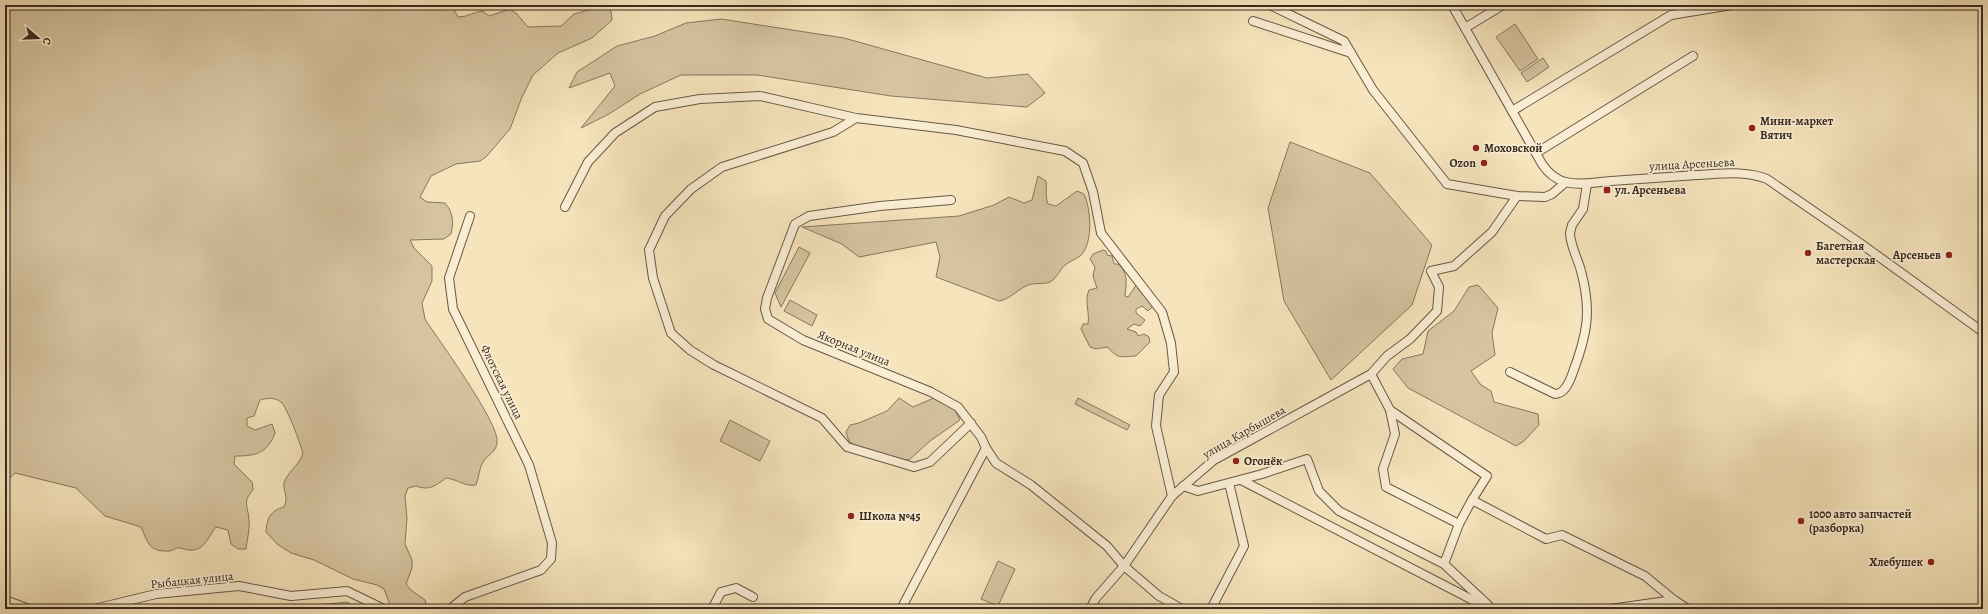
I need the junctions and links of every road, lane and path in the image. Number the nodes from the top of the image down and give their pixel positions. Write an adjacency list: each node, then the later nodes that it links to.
1 (1270, 5): 7 (street)
2 (1452, 5): 6 (street, улица Арсеньева)
3 (1503, 5): 6 (street)
4 (1732, 5): 9 (street)
5 (1253, 21): 7 (street)
6 (1465, 28): 9 (street, улица Арсеньева)
7 (1351, 53): 14 (street)
8 (1693, 56): 11 (street)
9 (1512, 111): 11 (street, улица Арсеньева)
10 (856, 118): 16 (street); 22 (street); 27 (street)
11 (1536, 153): 12 (street, улица Арсеньева)
12 (1566, 182): 13 (street, улица Арсеньева); 14 (street)
13 (1587, 184): 18 (street, улица Арсеньева); 19 (street)
14 (1518, 196): 20 (street, улица Карбышева)
15 (951, 200): 22 (street, Якорная улица)
16 (565, 207)
17 (470, 216): 38 (street, Флотская улица)
18 (1983, 332)
19 (1510, 372)
20 (1371, 374): 21 (street); 26 (street, улица Карбышева)
21 (1390, 410): 28 (street); 29 (street)
22 (971, 423): 23 (street, Якорная улица)
23 (986, 448): 31 (street, Якорная улица); 40 (street)
24 (1241, 480): 25 (street); 30 (street); 44 (street)
25 (1229, 483): 26 (street); 43 (street)
26 (1183, 486): 27 (street, улица Карбышева)
27 (1172, 496): 31 (street, улица Карбышева)
28 (1472, 500): 29 (street); 34 (street)
29 (1459, 524): 30 (street)
30 (1444, 564): 44 (street)
31 (1124, 566): 41 (street, улица Карбышева); 42 (street, Якорная улица)
32 (754, 597): 39 (street)
33 (5, 600): 35 (street)
34 (1674, 600): 45 (street); 46 (street)
35 (29, 609)
36 (94, 609): 37 (street, Рыбацкая улица)
37 (384, 609)
38 (450, 609)
39 (712, 609)
40 (901, 609)
41 (1090, 609)
42 (1182, 609)
43 (1211, 609)
44 (1490, 609)
45 (1610, 609)
46 (1688, 609)

